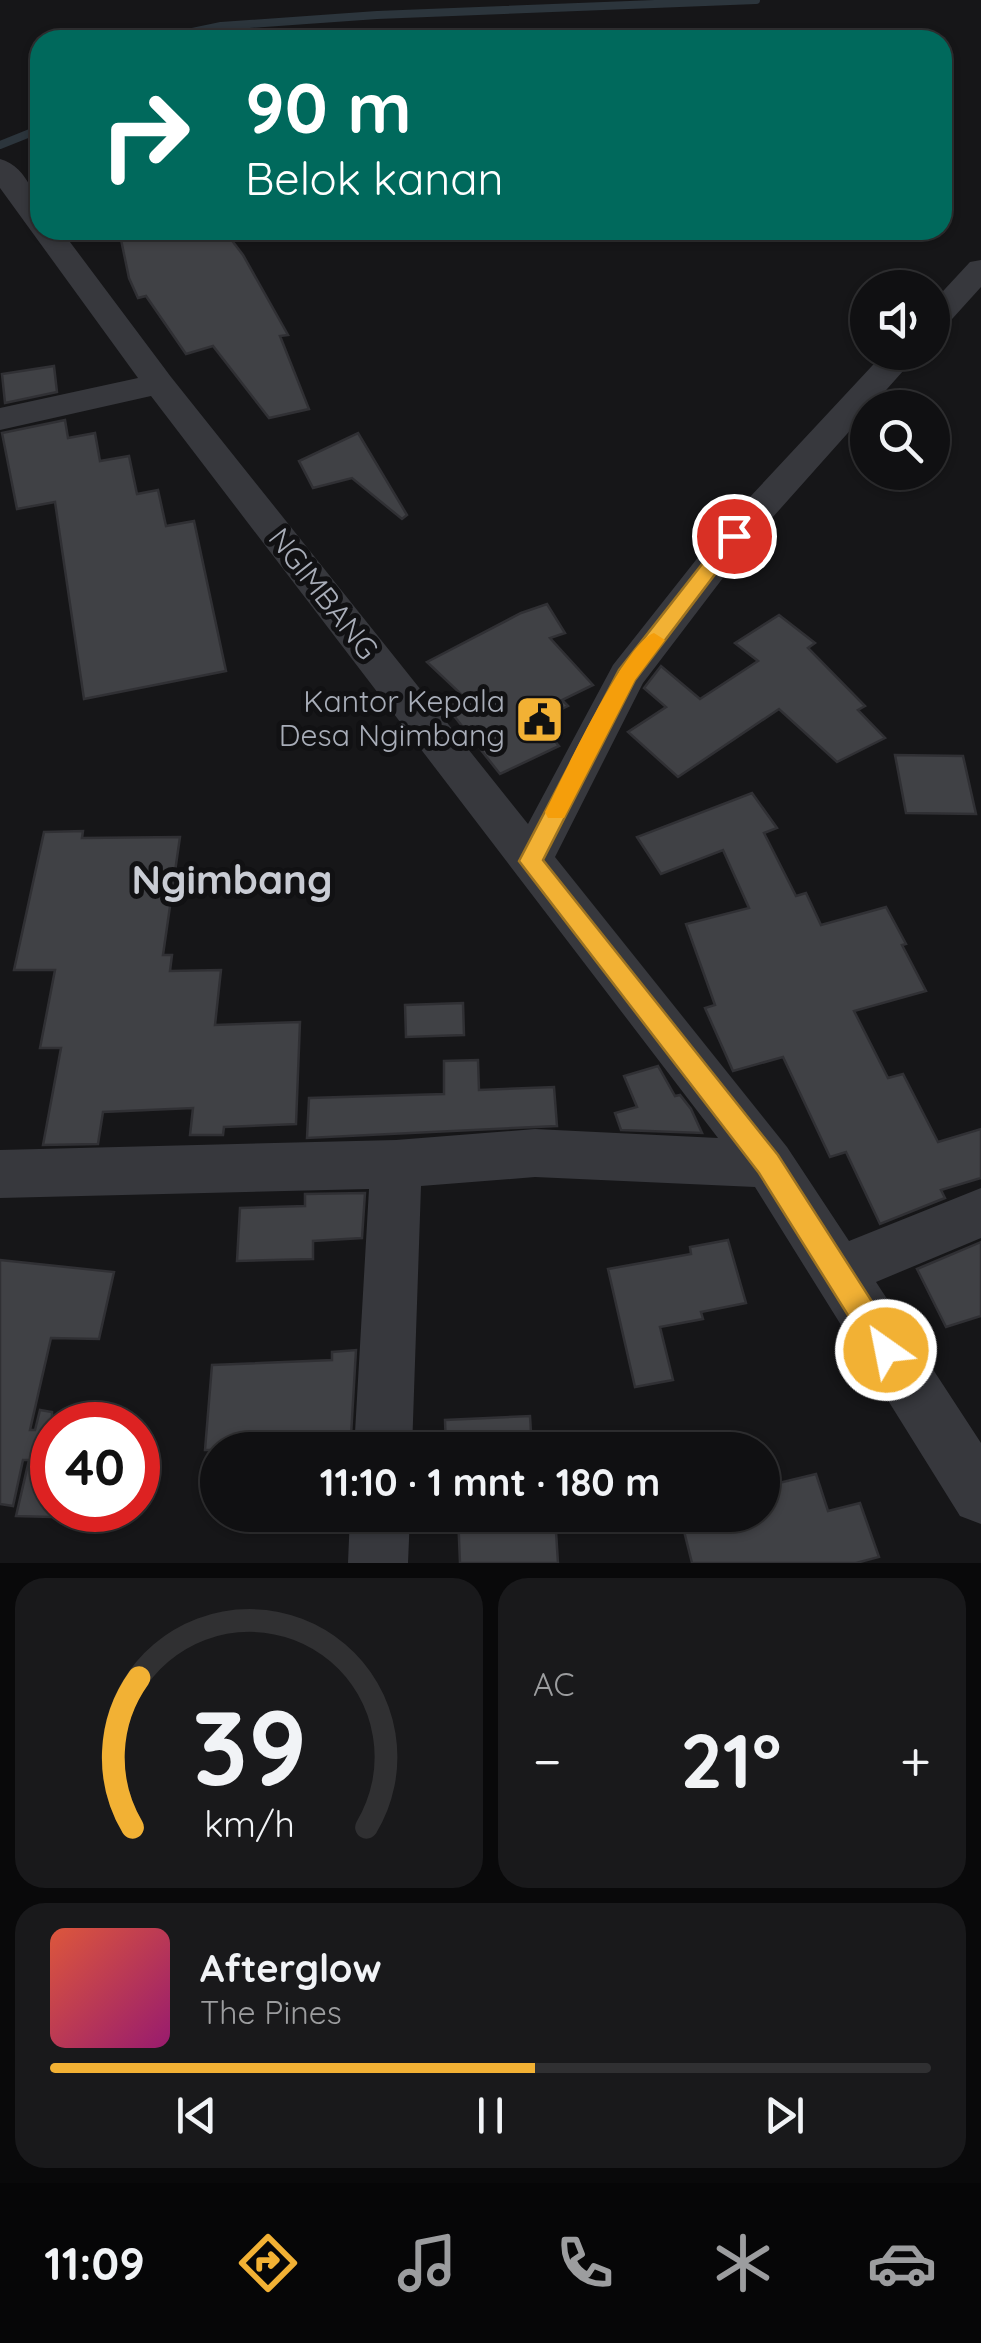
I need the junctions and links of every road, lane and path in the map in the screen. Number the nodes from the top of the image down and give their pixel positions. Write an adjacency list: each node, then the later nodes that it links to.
1 (0, 168): 2 (street)
2 (30, 208)
3 (53, 240): 7 (street, NGIMBANG)
4 (981, 270): 5 (street)
5 (950, 303)
6 (887, 370): 9 (street)
7 (159, 384): 8 (street); 9 (street, NGIMBANG)
8 (0, 419)
9 (530, 861): 11 (street, NGIMBANG)
10 (396, 1164): 11 (street); 12 (street); 15 (street)
11 (768, 1164): 14 (street, NGIMBANG)
12 (0, 1174)
13 (981, 1213): 14 (street)
14 (836, 1272): 16 (street, NGIMBANG)
15 (384, 1432)
16 (981, 1495)
17 (379, 1532): 18 (street)
18 (378, 1563)

